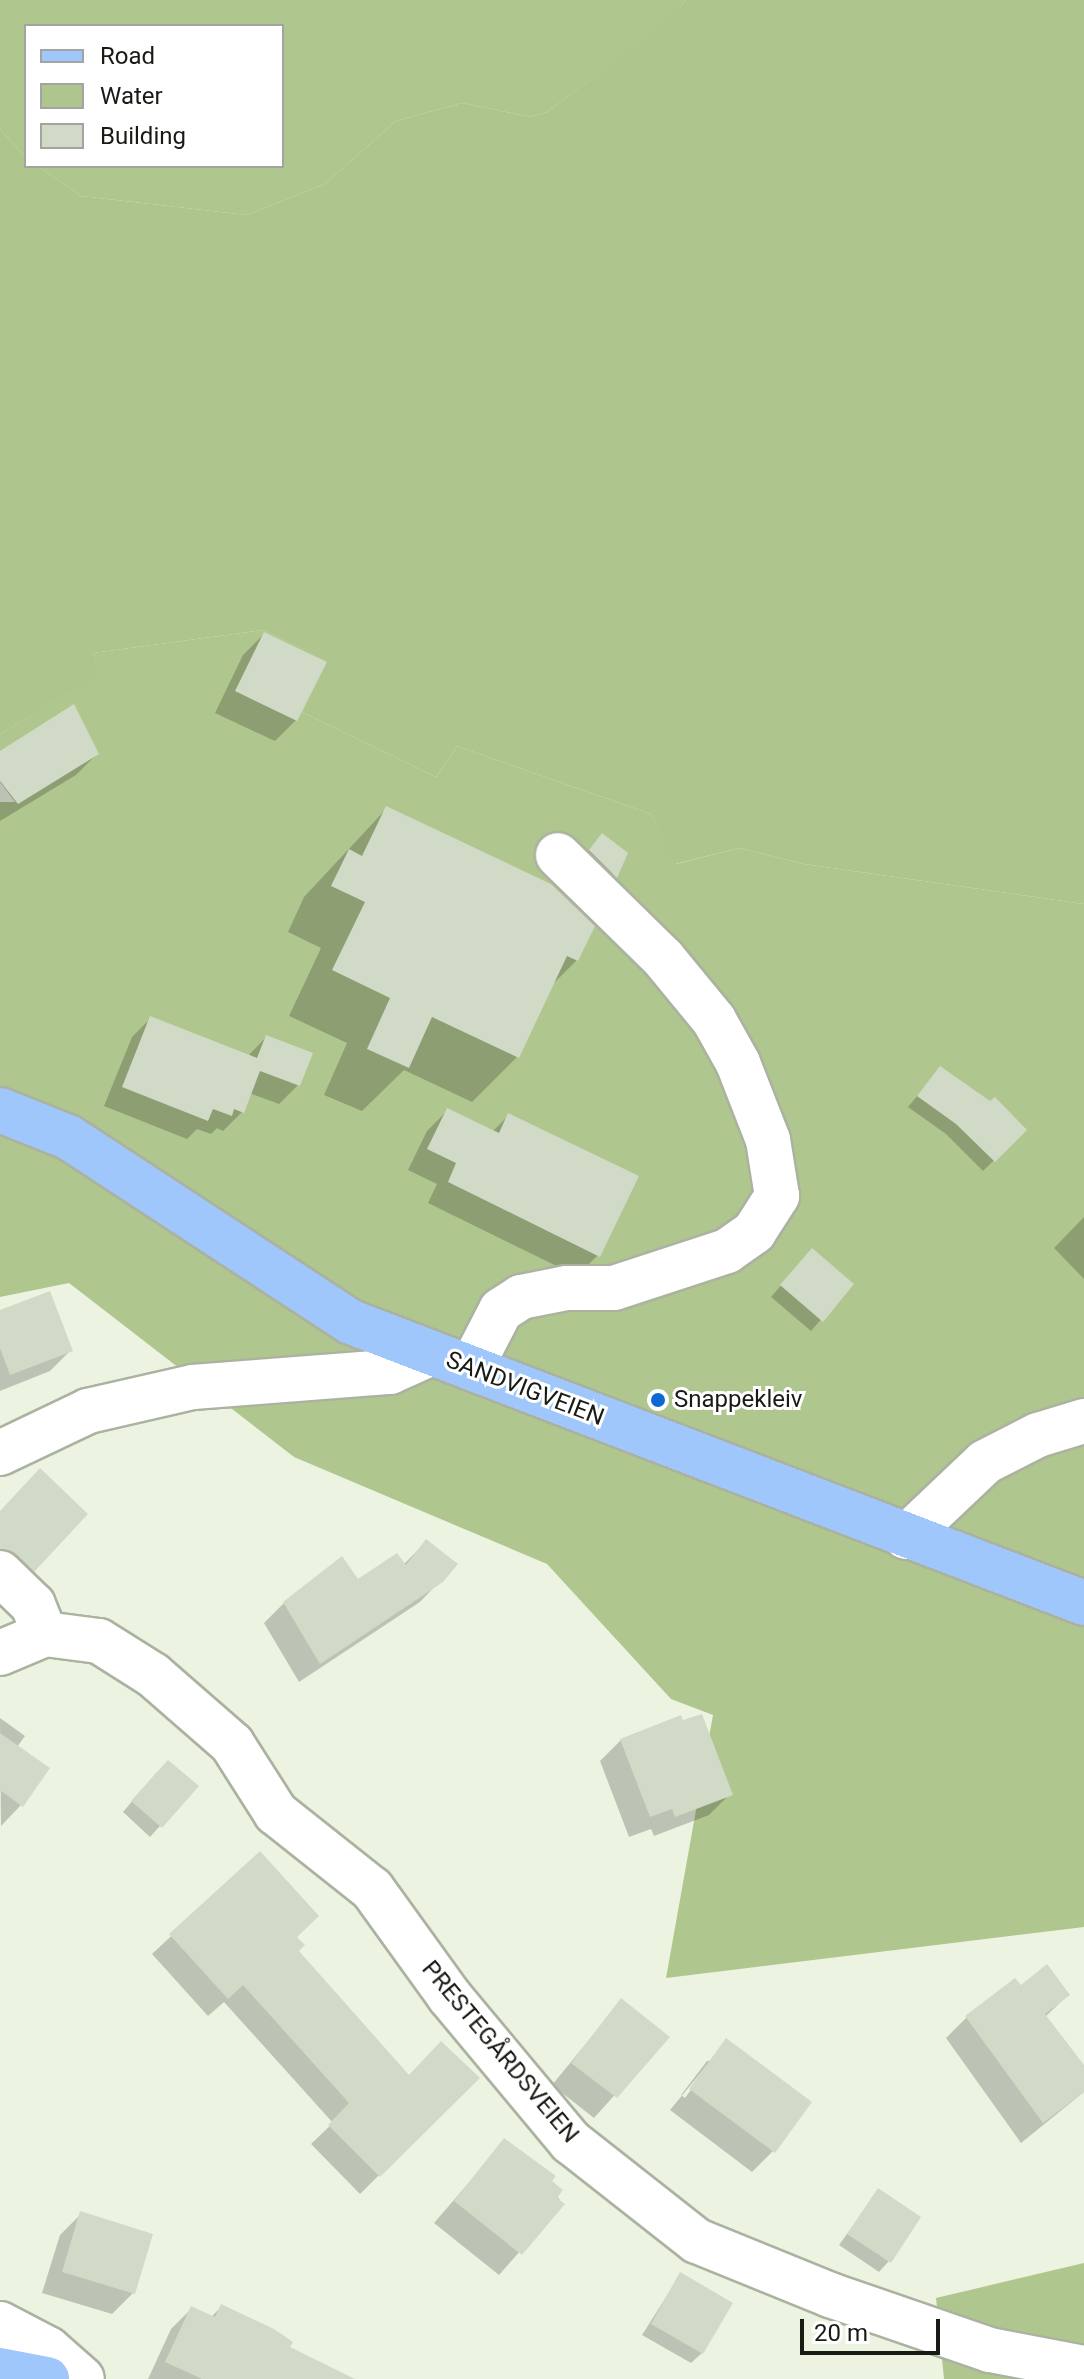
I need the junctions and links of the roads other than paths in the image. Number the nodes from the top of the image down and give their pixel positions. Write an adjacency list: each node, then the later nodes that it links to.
1 (558, 855): 4 (street)
2 (0, 1110): 3 (main road, SANDVIGVEIEN)
3 (430, 1354): 4 (main road, SANDVIGVEIEN); 6 (street)
4 (471, 1368): 7 (main road, SANDVIGVEIEN)
5 (1084, 1421): 7 (street)
6 (0, 1453)
7 (906, 1537): 9 (main road, SANDVIGVEIEN)
8 (0, 1573): 10 (street)
9 (1084, 1603)
10 (45, 1634): 11 (street); 13 (street, PRESTEGÅRDSVEIEN)
11 (0, 1653)
12 (0, 2324): 16 (street)
13 (1084, 2368)
14 (0, 2370): 15 (main road)
15 (47, 2379)
16 (82, 2379)

